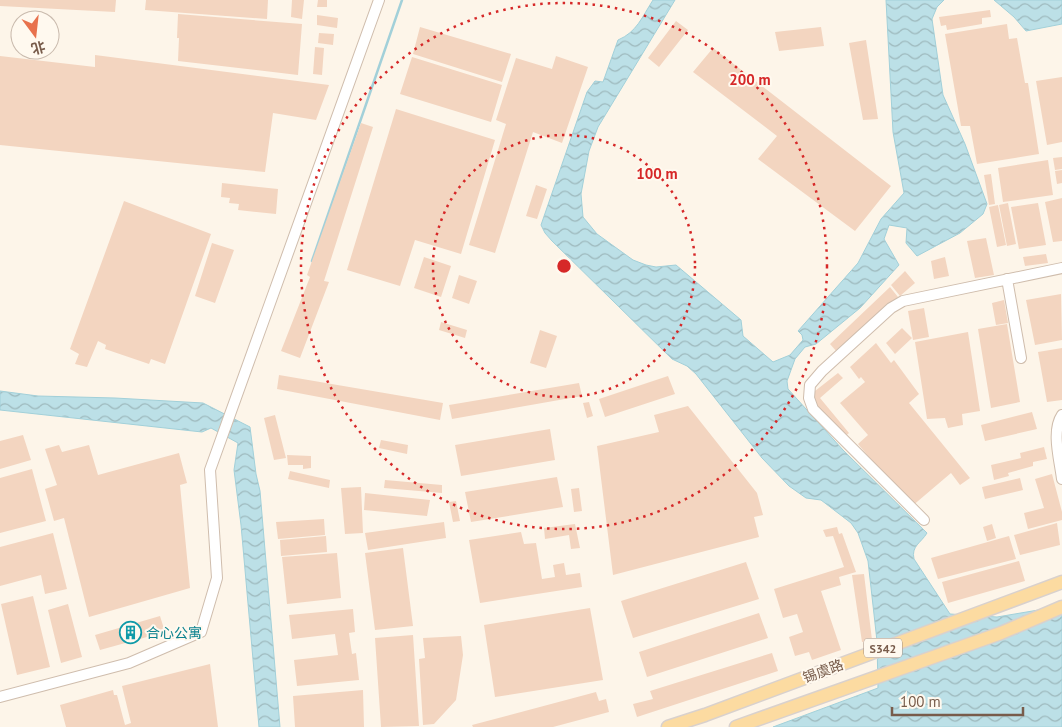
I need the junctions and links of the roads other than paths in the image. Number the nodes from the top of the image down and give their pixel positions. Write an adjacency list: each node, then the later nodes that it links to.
1 (379, 0): 10 (street)
2 (1062, 268): 3 (street)
3 (1007, 279): 4 (street); 7 (street)
4 (1021, 358)
5 (1062, 415): 6 (street)
6 (1062, 479)
7 (924, 520)
8 (1062, 582): 11 (main road, 锡虞路 / S342)
9 (1062, 607): 12 (main road, 锡虞路 / S342)
10 (0, 697)
11 (668, 727)
12 (736, 727)

